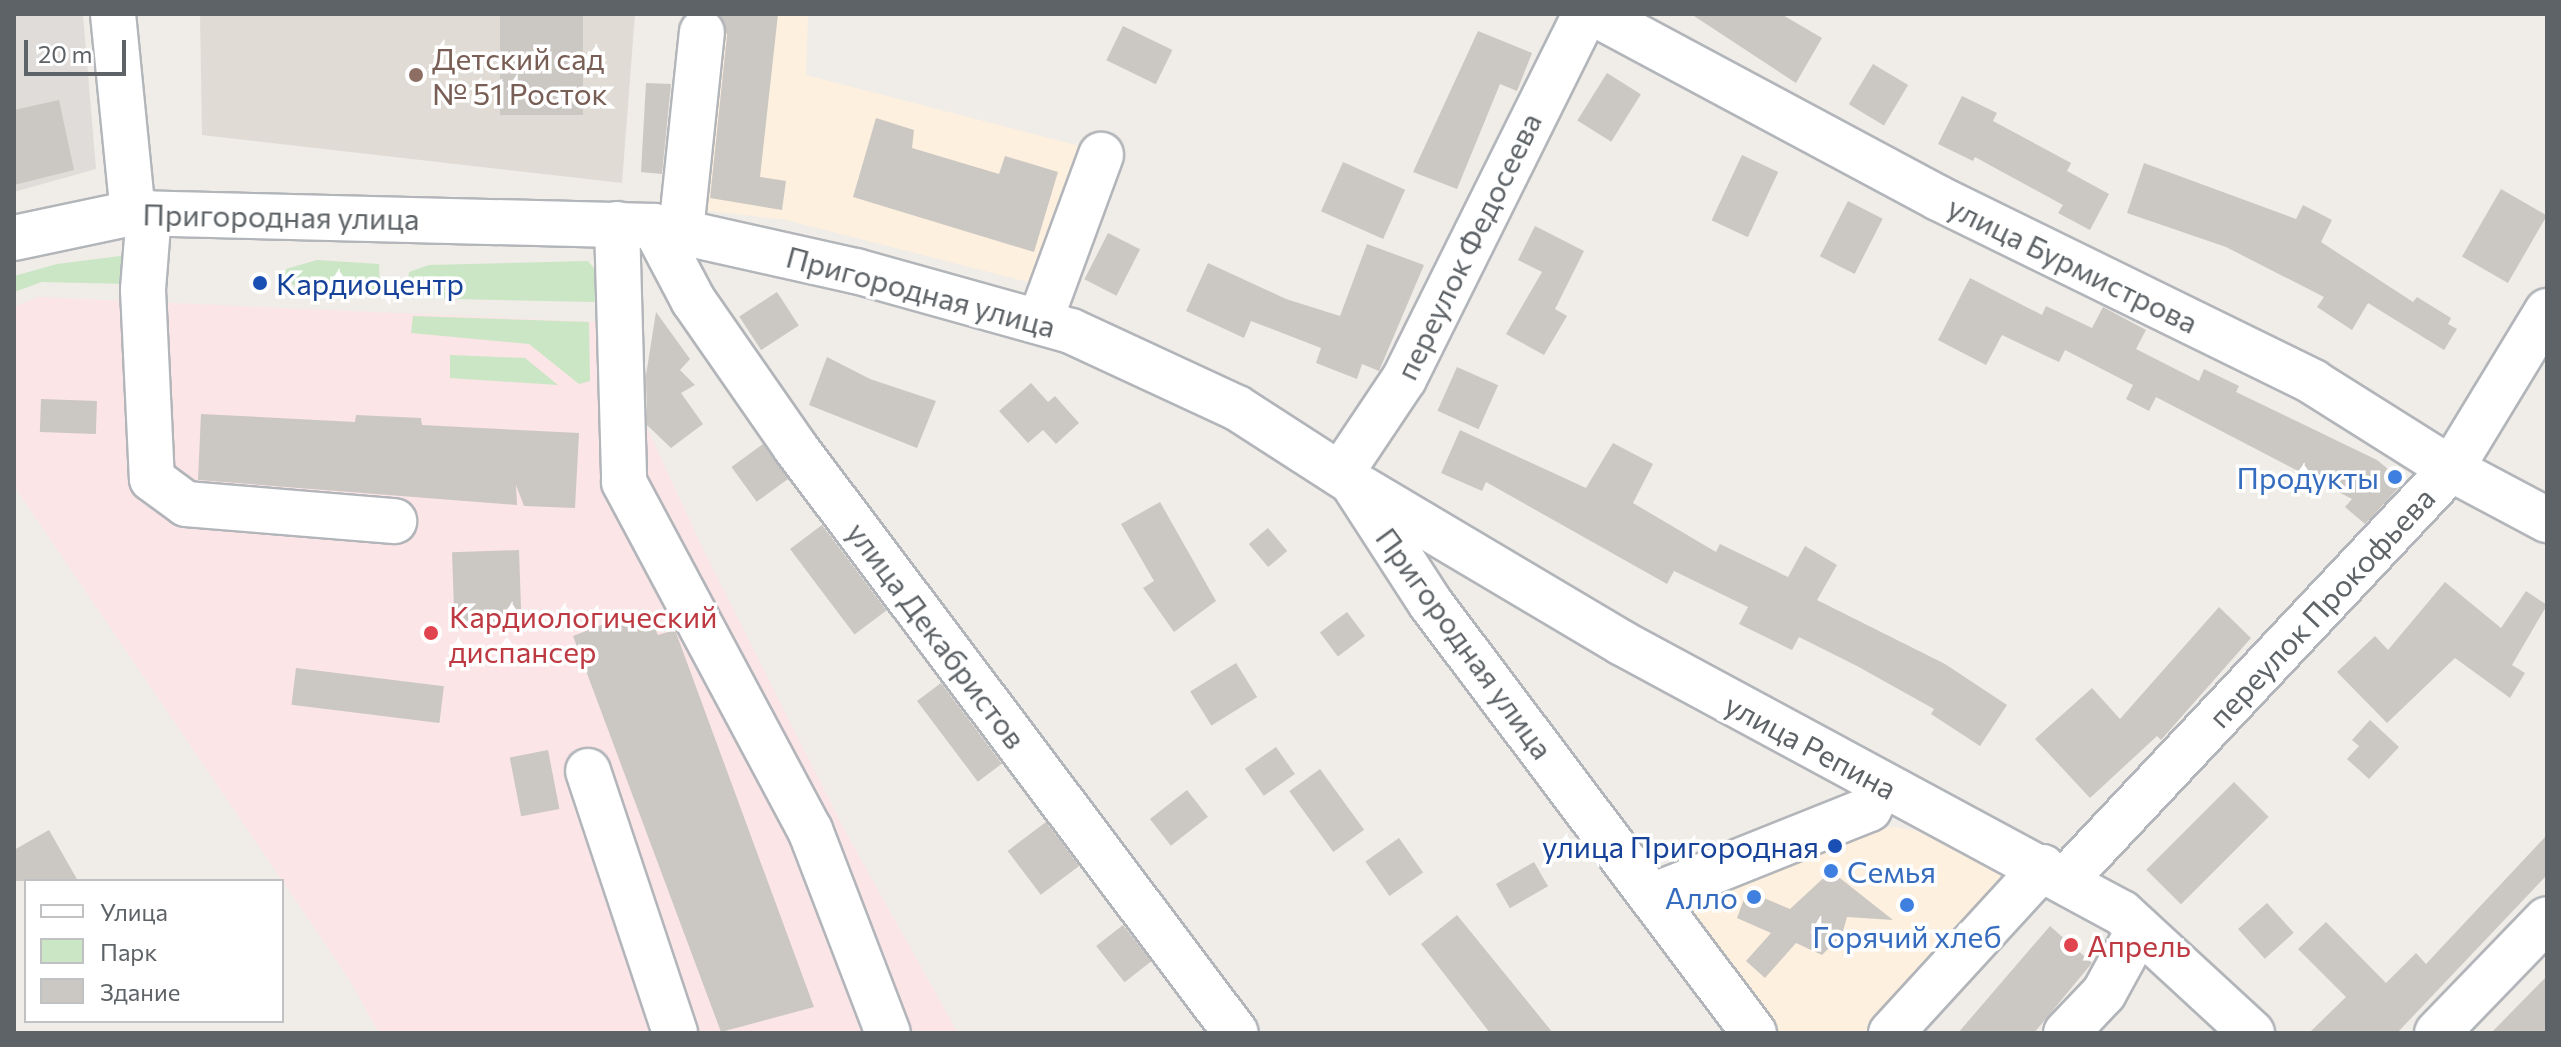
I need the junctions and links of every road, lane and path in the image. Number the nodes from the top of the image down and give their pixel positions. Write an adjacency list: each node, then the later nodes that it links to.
1 (113, 14): 6 (street)
2 (1585, 14): 12 (street, переулок Федосеева)
3 (1595, 14): 11 (street, улица Бурмистрова)
4 (702, 32): 7 (street)
5 (1101, 155): 10 (street)
6 (141, 213): 7 (street, Пригородная улица); 8 (street, Пригородная улица); 14 (street)
7 (651, 227): 10 (street, Пригородная улица); 22 (street); 23 (street, улица Декабристов)
8 (14, 238)
9 (2547, 311): 11 (street, переулок Прокофьева)
10 (1041, 318): 12 (street, Пригородная улица)
11 (2451, 469): 13 (street, улица Бурмистрова); 17 (street, переулок Прокофьева)
12 (1347, 478): 16 (street, улица Репина); 18 (street, Пригородная улица)
13 (2547, 520)
14 (394, 521)
15 (588, 771): 21 (street)
16 (1882, 786): 17 (street, улица Репина); 18 (street)
17 (2054, 874): 20 (street, улица Репина); 25 (street, переулок Прокофьева)
18 (1652, 896): 24 (street, Пригородная улица)
19 (2547, 919): 28 (street)
20 (2139, 929): 26 (street); 27 (street, улица Репина)
21 (675, 1033)
22 (888, 1033)
23 (1236, 1033)
24 (1754, 1033)
25 (1891, 1033)
26 (2066, 1033)
27 (2252, 1033)
28 (2437, 1033)

